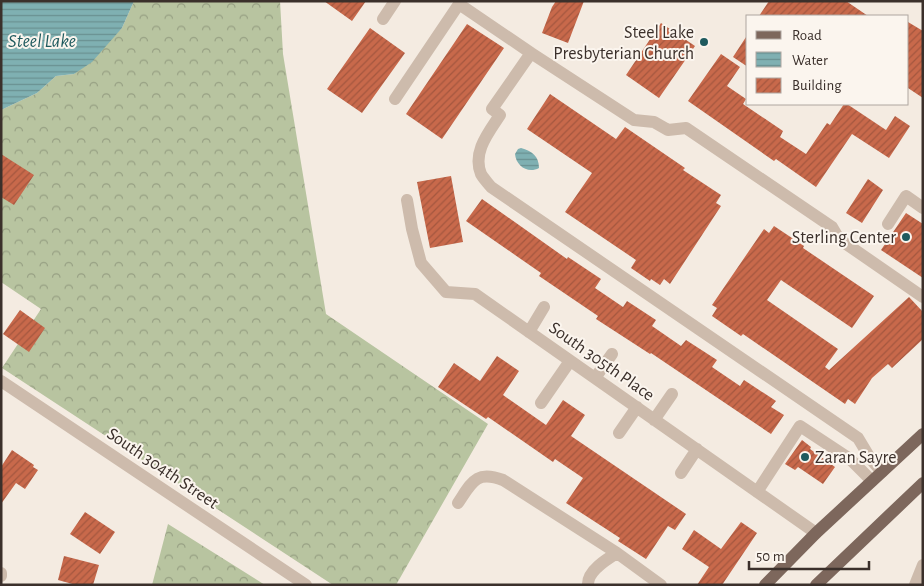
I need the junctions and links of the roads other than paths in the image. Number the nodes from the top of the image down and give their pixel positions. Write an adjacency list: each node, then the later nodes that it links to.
1 (395, 1): 3 (street)
2 (460, 3): 4 (street); 5 (street)
3 (383, 18)
4 (531, 53): 9 (street); 23 (street)
5 (395, 99)
6 (407, 200): 11 (street, South 305th Place)
7 (923, 208): 8 (street)
8 (888, 224)
9 (923, 297)
10 (544, 307): 11 (street)
11 (529, 332): 13 (street, South 305th Place)
12 (612, 354): 14 (street)
13 (570, 360): 14 (street, South 305th Place); 17 (street)
14 (595, 378): 18 (street, South 305th Place)
15 (1, 381): 32 (street, South 304th Street)
16 (672, 394): 19 (street)
17 (541, 403)
18 (637, 407): 19 (street, South 305th Place); 20 (street)
19 (654, 420): 22 (street, South 305th Place)
20 (619, 433)
21 (923, 434): 23 (main road)
22 (697, 449): 24 (street); 27 (street, South 305th Place)
23 (882, 472): 25 (main road)
24 (681, 473)
25 (872, 481): 27 (street); 29 (main road)
26 (923, 483): 36 (main road)
27 (758, 492): 29 (street, South 305th Place)
28 (458, 503): 30 (street)
29 (816, 533): 35 (main road)
30 (617, 552): 33 (street); 34 (street)
31 (923, 566): 37 (street)
32 (306, 585)
33 (588, 585)
34 (661, 585)
35 (765, 585)
36 (816, 585)
37 (915, 585)

